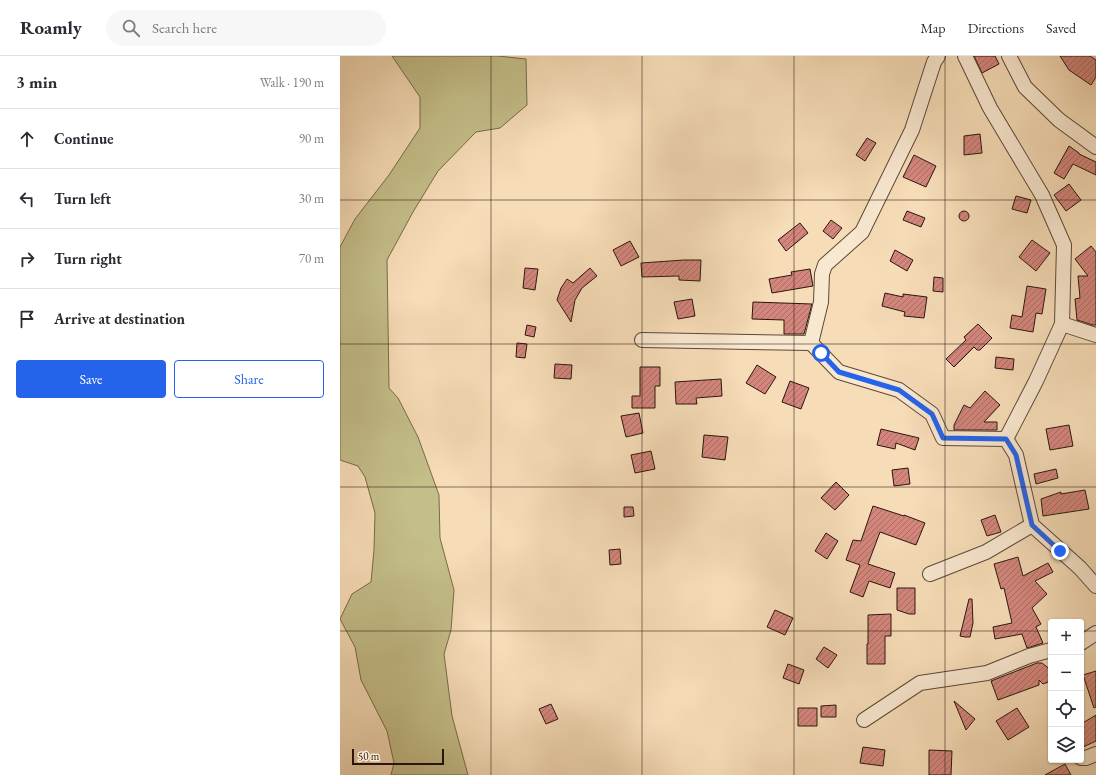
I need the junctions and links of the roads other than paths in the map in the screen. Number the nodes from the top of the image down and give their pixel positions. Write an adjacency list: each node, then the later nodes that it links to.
1 (938, 56): 8 (street)
2 (965, 56): 5 (street)
3 (1009, 56): 4 (street)
4 (1096, 147)
5 (1062, 324): 6 (street); 9 (street)
6 (1096, 335)
7 (642, 340): 8 (street)
8 (811, 344): 9 (street)
9 (1006, 439): 10 (street)
10 (1032, 525): 11 (street); 12 (street)
11 (930, 574)
12 (1096, 586)
13 (1096, 633): 14 (street)
14 (1084, 641)
15 (1048, 651): 16 (street)
16 (864, 720)
17 (1096, 754): 18 (street)
18 (1084, 758)

